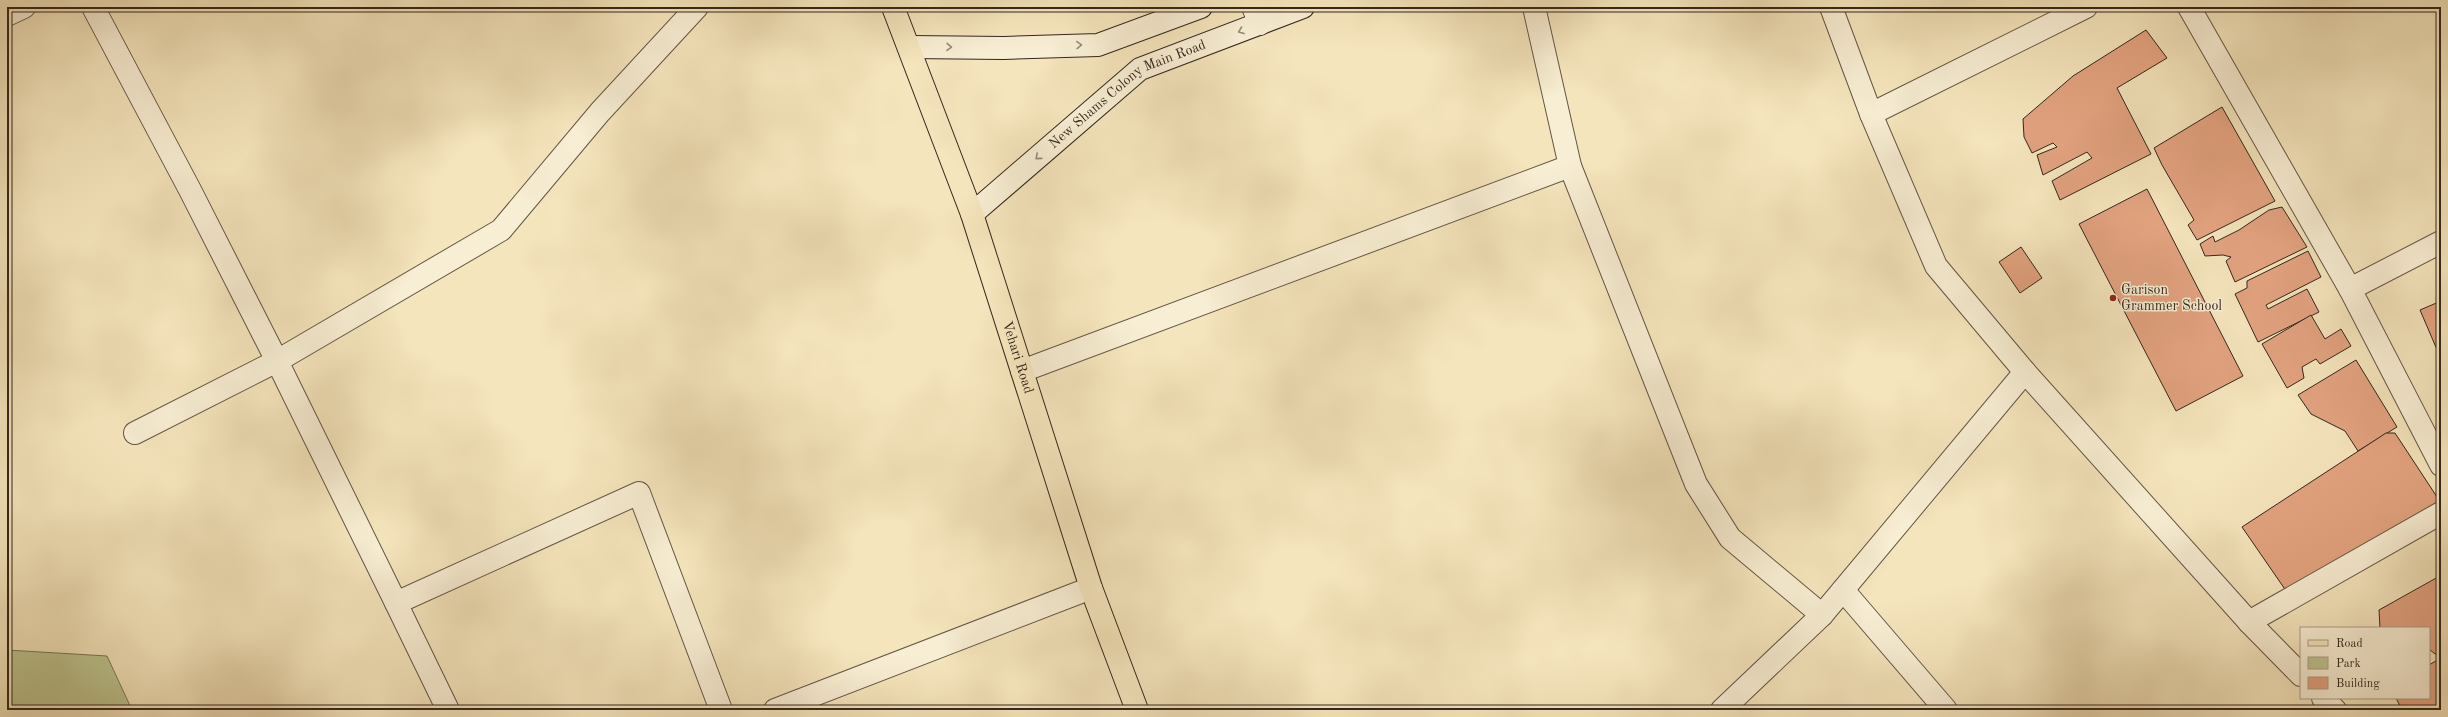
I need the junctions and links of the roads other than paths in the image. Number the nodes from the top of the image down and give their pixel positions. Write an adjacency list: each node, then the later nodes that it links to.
1 (24, 7): 11 (street)
2 (93, 7): 19 (street)
3 (697, 7): 19 (street)
4 (893, 7): 13 (main road, Vehari Road)
5 (1201, 7): 13 (street, one-way to 5)
6 (1303, 7): 12 (street, New Shams Colony Main Road)
7 (1534, 7): 15 (street)
8 (1831, 7): 14 (street)
9 (2086, 7): 14 (street)
10 (2189, 7): 18 (street)
11 (7, 15)
12 (1257, 15): 16 (street, New Shams Colony Main Road, one-way to 16)
13 (910, 47): 16 (main road, Vehari Road)
14 (1871, 114): 21 (street)
15 (1570, 166): 20 (street); 28 (street)
16 (972, 214): 20 (main road, Vehari Road)
17 (2441, 242): 18 (street)
18 (2350, 289): 23 (street)
19 (277, 361): 22 (street); 27 (street)
20 (1022, 371): 25 (main road, Vehari Road)
21 (2025, 372): 26 (street); 29 (street)
22 (135, 433)
23 (2441, 465)
24 (2441, 513): 29 (street)
25 (1091, 588): 34 (street); 35 (main road, Vehari Road)
26 (1843, 590): 28 (street); 37 (street)
27 (396, 603): 32 (street); 33 (street)
28 (1822, 615): 36 (street)
29 (2249, 622): 30 (street)
30 (2300, 674)
31 (2324, 699): 38 (street)
32 (448, 710)
33 (721, 710)
34 (774, 710)
35 (1137, 710)
36 (1722, 710)
37 (1946, 710)
38 (2335, 710)

